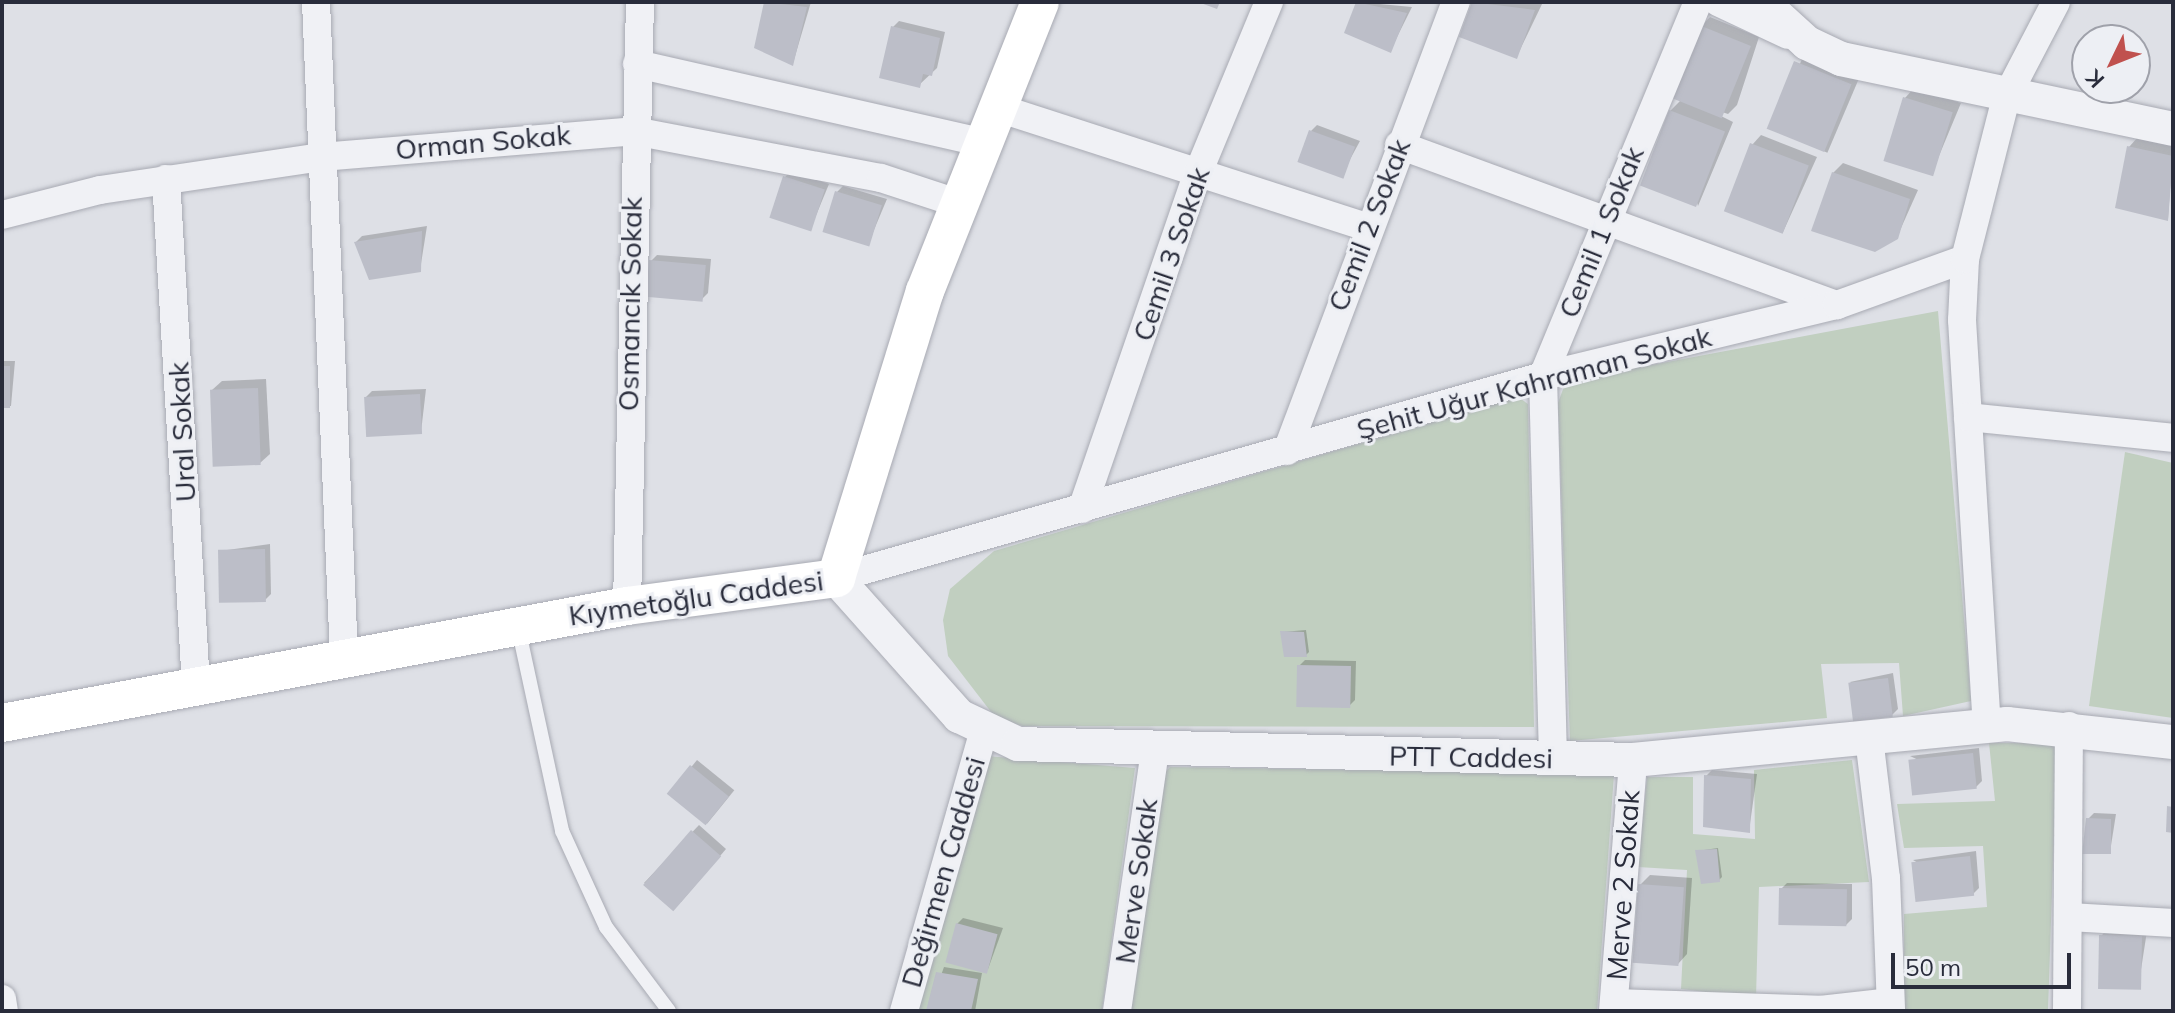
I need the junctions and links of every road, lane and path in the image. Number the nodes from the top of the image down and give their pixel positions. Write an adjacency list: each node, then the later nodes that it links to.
1 (316, 2): 18 (street)
2 (640, 2): 11 (street, Osmancık Sokak)
3 (1040, 2): 13 (main road, Kıymetoğlu Caddesi)
4 (1269, 2): 19 (street, Cemil 3 Sokak)
5 (1456, 2): 17 (street, Cemil 2 Sokak)
6 (1698, 2): 23 (street, Cemil 1 Sokak)
7 (1718, 2): 10 (street)
8 (1762, 2): 10 (street)
9 (2056, 2): 12 (street)
10 (1807, 43): 12 (street)
11 (637, 64): 15 (street, Osmancık Sokak); 16 (street)
12 (2006, 98): 14 (street); 25 (street)
13 (998, 108): 16 (main road, Kıymetoğlu Caddesi); 19 (street)
14 (2173, 129)
15 (634, 131): 18 (street, Orman Sokak); 21 (street, Orman Sokak); 33 (street, Osmancık Sokak)
16 (984, 143): 21 (main road, Kıymetoğlu Caddesi)
17 (1399, 145): 23 (street); 24 (street, Cemil 2 Sokak)
18 (321, 157): 20 (street, Orman Sokak); 35 (street)
19 (1196, 178): 24 (street); 31 (street, Cemil 3 Sokak)
20 (166, 179): 22 (street, Orman Sokak); 36 (street, Ural Sokak)
21 (960, 204): 32 (main road, Kıymetoğlu Caddesi)
22 (2, 215)
23 (1604, 219): 26 (street); 27 (street, Cemil 1 Sokak)
24 (1366, 227): 30 (street, Cemil 2 Sokak)
25 (1965, 259): 26 (street, Şehit Uğur Kahraman Sokak); 28 (street)
26 (1837, 305): 27 (street, Şehit Uğur Kahraman Sokak)
27 (1543, 376): 30 (street, Şehit Uğur Kahraman Sokak); 44 (street, Cemil 1 Sokak)
28 (1968, 417): 29 (street); 38 (street)
29 (2173, 438)
30 (1287, 451): 31 (street, Şehit Uğur Kahraman Sokak)
31 (1082, 509): 32 (street, Şehit Uğur Kahraman Sokak)
32 (836, 578): 33 (main road, Kıymetoğlu Caddesi); 40 (street, PTT Caddesi)
33 (627, 606): 34 (main road, Kıymetoğlu Caddesi)
34 (518, 625): 35 (main road, Kıymetoğlu Caddesi); 52 (lane)
35 (344, 656): 36 (main road, Kıymetoğlu Caddesi)
36 (196, 685): 37 (main road, Kıymetoğlu Caddesi)
37 (2, 723)
38 (1987, 725): 39 (street, PTT Caddesi); 41 (street, PTT Caddesi)
39 (2069, 726): 42 (street, PTT Caddesi); 46 (street)
40 (983, 733): 43 (street, PTT Caddesi); 53 (street, Değirmen Caddesi)
41 (1869, 738): 45 (street, PTT Caddesi); 49 (street)
42 (2173, 742)
43 (1155, 750): 44 (street, PTT Caddesi); 54 (street, Merve Sokak)
44 (1553, 758): 45 (street, PTT Caddesi)
45 (1633, 760): 50 (street, Merve 2 Sokak)
46 (2070, 917): 47 (street); 55 (street)
47 (2173, 923)
48 (2, 999): 51 (street)
49 (1890, 1006): 50 (street)
50 (1614, 1007)
51 (4, 1011)
52 (669, 1011)
53 (904, 1011)
54 (1117, 1011)
55 (2067, 1011)

